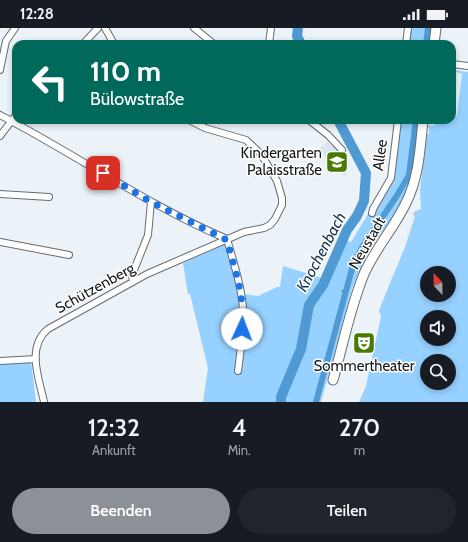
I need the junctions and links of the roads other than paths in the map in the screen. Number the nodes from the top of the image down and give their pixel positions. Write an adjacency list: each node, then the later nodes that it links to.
1 (15, 28): 16 (street)
2 (98, 28): 8 (street)
3 (105, 28): 9 (street)
4 (194, 28): 10 (street)
5 (270, 28): 11 (street)
6 (408, 28): 12 (street)
7 (436, 28): 13 (main road)
8 (87, 40)
9 (112, 40)
10 (209, 40)
11 (269, 40)
12 (406, 40)
13 (434, 40)
14 (456, 64): 15 (street)
15 (468, 66)
16 (0, 70)
17 (0, 115): 18 (street)
18 (11, 121): 24 (street)
19 (16, 124): 28 (street)
20 (197, 124): 30 (street, Schützenberg)
21 (314, 124): 25 (street)
22 (398, 124): 29 (street, Allee)
23 (423, 124): 37 (main road, Neustadt)
24 (0, 136)
25 (342, 150)
26 (0, 194): 27 (street)
27 (49, 197)
28 (151, 202): 30 (street); 33 (street)
29 (372, 214)
30 (227, 240): 33 (street, Schützenberg); 36 (street)
31 (0, 242): 32 (street)
32 (69, 255)
33 (133, 282): 34 (street, Schützenberg)
34 (36, 359): 35 (street); 38 (street, Schützenberg)
35 (0, 361)
36 (238, 371)
37 (333, 380)
38 (44, 402)

